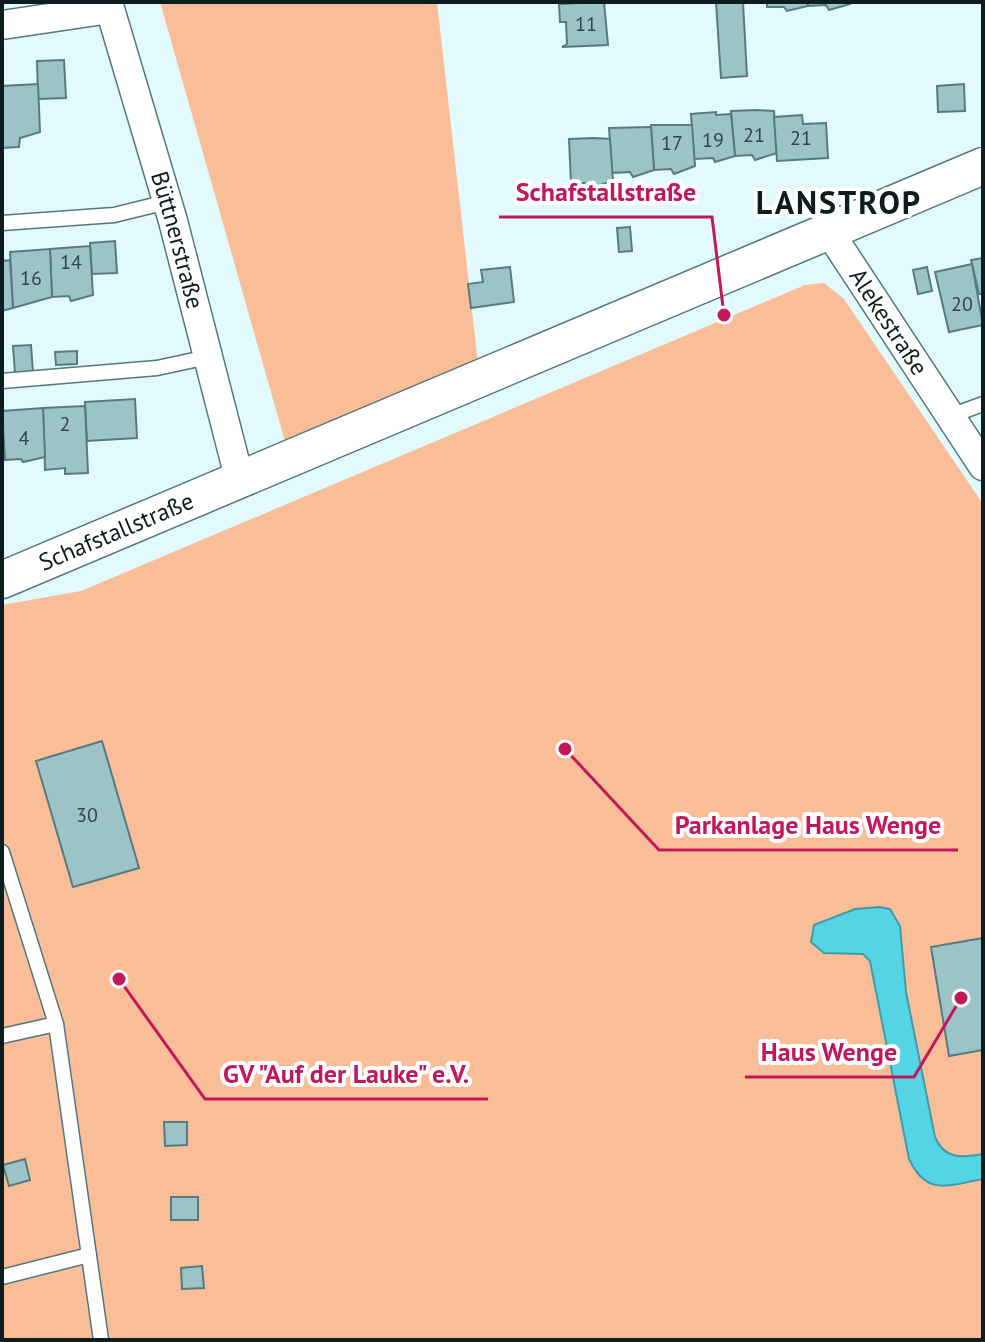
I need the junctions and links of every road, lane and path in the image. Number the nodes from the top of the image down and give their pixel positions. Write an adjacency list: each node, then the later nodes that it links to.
1 (109, 5): 2 (street); 4 (street, Büttnerstraße)
2 (2, 25)
3 (983, 166): 6 (street, Schafstallstraße)
4 (167, 202): 5 (lane); 7 (street, Büttnerstraße)
5 (2, 223)
6 (828, 230): 10 (street, Alekestraße); 12 (street, Schafstallstraße)
7 (208, 357): 8 (lane); 12 (street, Büttnerstraße)
8 (2, 381)
9 (983, 404): 10 (lane)
10 (950, 416): 11 (street, Alekestraße)
11 (983, 466)
12 (240, 481): 13 (street, Schafstallstraße)
13 (2, 580)
14 (2, 852): 15 (lane)
15 (56, 1024): 16 (lane); 17 (lane)
16 (2, 1036)
17 (89, 1255): 18 (lane); 19 (lane)
18 (2, 1277)
19 (101, 1340)

